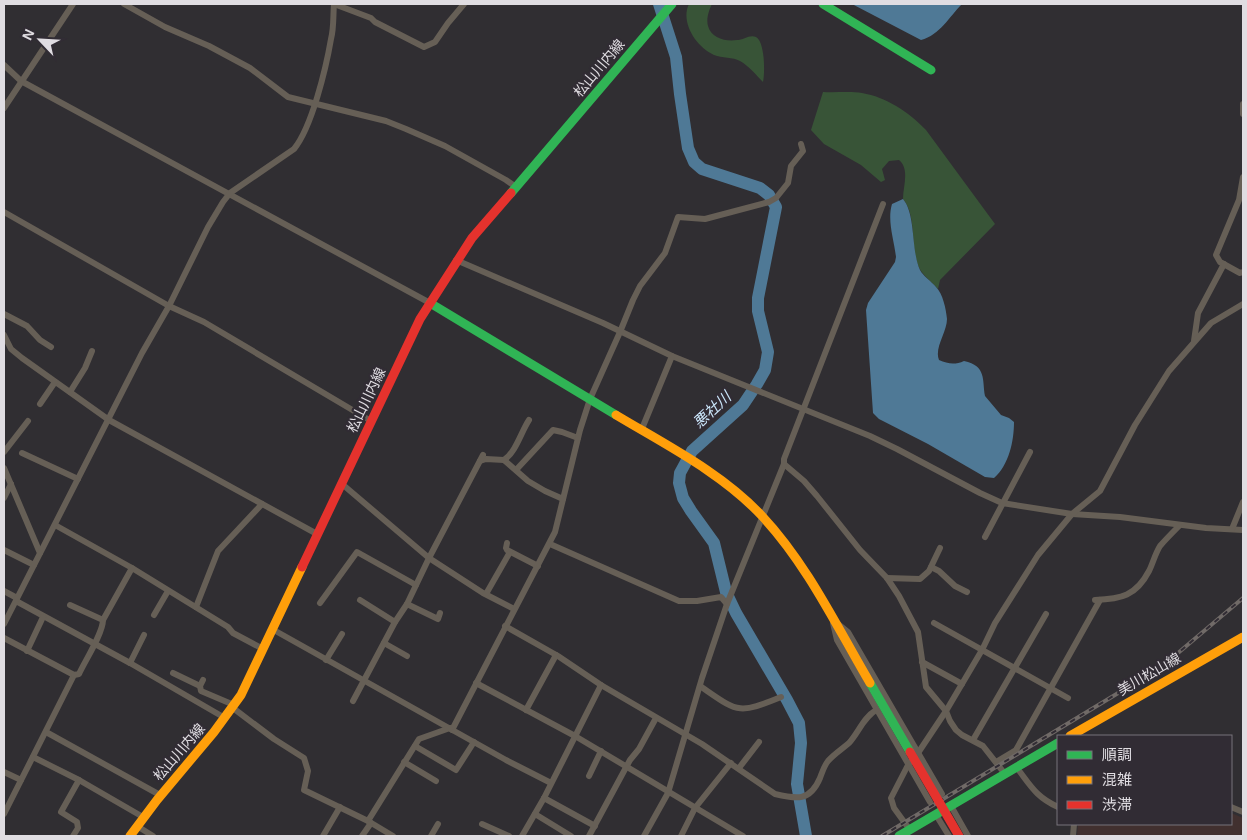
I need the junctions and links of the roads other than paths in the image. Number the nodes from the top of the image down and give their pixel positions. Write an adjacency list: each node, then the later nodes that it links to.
1 (73, 4): 9 (street)
2 (334, 4): 3 (street); 10 (street)
3 (464, 4)
4 (672, 4): 16 (main road, 松山川内線)
5 (823, 4): 8 (main road)
6 (128, 5): 10 (street)
7 (4, 65): 9 (street)
8 (931, 70)
9 (21, 80): 12 (street); 17 (street)
10 (315, 102): 16 (street); 17 (street)
11 (1243, 104): 13 (street)
12 (4, 108)
13 (1243, 114)
14 (801, 144): 27 (street)
15 (1243, 177): 21 (street)
16 (516, 187): 20 (main road, 松山川内線)
17 (230, 193): 23 (street); 25 (street)
18 (883, 204): 37 (street)
19 (4, 212): 25 (street)
20 (456, 260): 23 (main road, 松山川内線); 27 (street)
21 (1224, 264): 22 (street); 29 (street)
22 (1243, 269)
23 (430, 303): 35 (main road); 40 (main road, 松山川内線)
24 (1243, 304): 29 (street)
25 (169, 306): 38 (street); 40 (street)
26 (4, 314): 30 (street)
27 (620, 332): 32 (street); 35 (street)
28 (4, 335): 33 (street)
29 (1194, 341): 59 (street)
30 (51, 347)
31 (92, 352): 34 (street)
32 (672, 356): 37 (street); 42 (street)
33 (55, 382): 34 (street); 36 (street)
34 (70, 392): 38 (street)
35 (590, 399): 42 (main road); 43 (street)
36 (40, 404)
37 (804, 409): 48 (street); 57 (street)
38 (109, 420): 51 (street); 58 (street)
39 (529, 420): 47 (street)
40 (371, 421): 53 (main road, 松山川内線)
41 (28, 422): 44 (street)
42 (641, 431): 60 (main road)
43 (578, 438): 50 (street); 55 (street)
44 (4, 452)
45 (1030, 452): 57 (street)
46 (22, 453): 51 (street)
47 (504, 460): 50 (street); 73 (street)
48 (784, 464): 60 (street); 78 (street)
49 (4, 468): 52 (street)
50 (516, 470): 55 (street)
51 (78, 480): 61 (street)
52 (11, 484): 54 (street); 72 (street)
53 (342, 484): 65 (main road, 松山川内線); 73 (street)
54 (4, 498)
55 (563, 499): 68 (street)
56 (1243, 502): 63 (street)
57 (1002, 503): 59 (street); 66 (street)
58 (262, 504): 65 (street); 90 (street)
59 (1072, 514): 62 (street); 110 (street)
60 (763, 517): 87 (street); 96 (main road)
61 (55, 525): 72 (street); 77 (street)
62 (1178, 526): 63 (street); 125 (street)
63 (1232, 528): 64 (street)
64 (1243, 530)
65 (317, 534): 102 (main road, 松山川内線)
66 (985, 537)
67 (507, 544): 71 (street)
68 (550, 544): 75 (street); 87 (street)
69 (940, 548): 76 (street)
70 (4, 550): 74 (street)
71 (510, 552): 75 (street); 83 (street)
72 (40, 553): 74 (street)
73 (428, 558): 79 (street); 83 (street)
74 (34, 566): 84 (street)
75 (538, 566): 91 (street)
76 (930, 567): 78 (street); 82 (street)
77 (132, 568): 81 (street); 97 (street)
78 (887, 578): 115 (street)
79 (416, 585): 86 (street); 89 (street)
80 (4, 591): 84 (street)
81 (168, 591): 90 (street); 94 (street)
82 (967, 592)
83 (486, 594): 91 (street)
84 (17, 599): 95 (street); 100 (street)
85 (360, 600): 98 (street)
86 (320, 603)
87 (728, 603): 124 (street)
88 (70, 604): 97 (street)
89 (407, 604): 92 (street); 98 (street)
90 (196, 607): 109 (street)
91 (514, 609): 101 (street)
92 (440, 613)
93 (1046, 614): 117 (street)
94 (154, 616)
95 (43, 617): 107 (street); 111 (street)
96 (832, 619): 131 (street); 146 (main road)
97 (103, 620): 107 (street)
98 (395, 622): 108 (street)
99 (934, 623): 110 (street)
100 (4, 624)
101 (505, 626): 112 (street); 121 (street)
102 (272, 629): 109 (main road, 松山川内線); 114 (street)
103 (342, 634): 114 (street)
104 (144, 635): 116 (street)
105 (1243, 637): 138 (main road, 美川松山線)
106 (4, 638): 111 (street)
107 (94, 644): 116 (street); 119 (street)
108 (384, 644): 113 (street); 120 (street)
109 (263, 649): 129 (main road, 松山川内線)
110 (982, 650): 117 (street); 122 (street)
111 (27, 651): 119 (street)
112 (556, 655): 123 (street); 130 (street)
113 (408, 656)
114 (326, 660): 120 (street)
115 (922, 662): 122 (street); 132 (street)
116 (130, 663): 133 (street)
117 (1015, 668): 125 (street); 140 (street)
118 (173, 673): 129 (street)
119 (74, 675): 136 (street)
120 (363, 680): 128 (street); 135 (street)
121 (476, 683): 130 (street); 135 (street)
122 (962, 684): 132 (street)
123 (601, 685): 134 (street); 139 (street)
124 (700, 686): 126 (street); 137 (street)
125 (1051, 688): 127 (street); 149 (street)
126 (781, 697)
127 (1068, 698)
128 (353, 701)
129 (234, 706): 133 (main road, 松山川内線); 169 (street)
130 (526, 710): 139 (street)
131 (876, 710): 151 (street); 153 (street)
132 (946, 711): 140 (street); 146 (street)
133 (225, 718): 166 (main road, 松山川内線)
134 (656, 718): 137 (street); 152 (street)
135 (451, 729): 141 (street); 144 (street)
136 (46, 732): 147 (street); 166 (street)
137 (685, 735): 150 (street); 164 (street)
138 (1072, 735)
139 (575, 736): 145 (street); 162 (street)
140 (973, 740): 149 (street)
141 (474, 742): 144 (street); 162 (street)
142 (759, 742): 153 (street)
143 (1057, 744): 154 (main road)
144 (415, 746): 148 (street)
145 (601, 751): 152 (street); 157 (street)
146 (914, 752): 151 (street); 158 (street); 202 (main road, bridge)
147 (33, 757): 159 (street); 160 (street)
148 (404, 762): 161 (street); 177 (street)
149 (996, 762): 156 (street)
150 (731, 763): 153 (street); 172 (street)
151 (908, 765): 163 (street); 183 (street)
152 (626, 767): 164 (street); 181 (street)
153 (739, 768)
154 (1017, 768): 156 (main road); 171 (street)
155 (4, 772): 159 (street)
156 (1005, 774): 170 (main road)
157 (589, 776)
158 (932, 778): 163 (street); 165 (street)
159 (21, 780): 173 (street)
160 (79, 780): 176 (street); 185 (street)
161 (436, 781)
162 (551, 783): 167 (street)
163 (920, 785): 168 (street)
164 (668, 792): 172 (street); 196 (street)
165 (942, 794)
166 (160, 795): 176 (main road, 松山川内線)
167 (544, 798): 174 (street); 181 (street)
168 (930, 802)
169 (340, 806): 177 (street); 188 (street)
170 (951, 806): 175 (main road); 203 (street)
171 (1057, 807)
172 (695, 808): 182 (street); 197 (street)
173 (4, 814)
174 (535, 814): 193 (street); 194 (street)
175 (936, 815): 183 (main road); 201 (street)
176 (143, 817): 180 (main road, 松山川内線)
177 (370, 822): 189 (street); 190 (street)
178 (438, 824): 191 (street)
179 (482, 824): 184 (street)
180 (137, 826): 186 (main road, 松山川内線); 187 (street)
181 (595, 826): 195 (street)
182 (730, 829): 198 (street); 199 (street)
183 (910, 830): 200 (main road)
184 (498, 834): 192 (street)
185 (73, 836)
186 (130, 836)
187 (153, 836)
188 (323, 836)
189 (362, 836)
190 (393, 836)
191 (431, 836)
192 (509, 836)
193 (522, 836)
194 (570, 836)
195 (589, 836)
196 (644, 836)
197 (681, 836)
198 (725, 836)
199 (743, 836)
200 (899, 836)
201 (949, 836)
202 (959, 836)
203 (968, 836)

